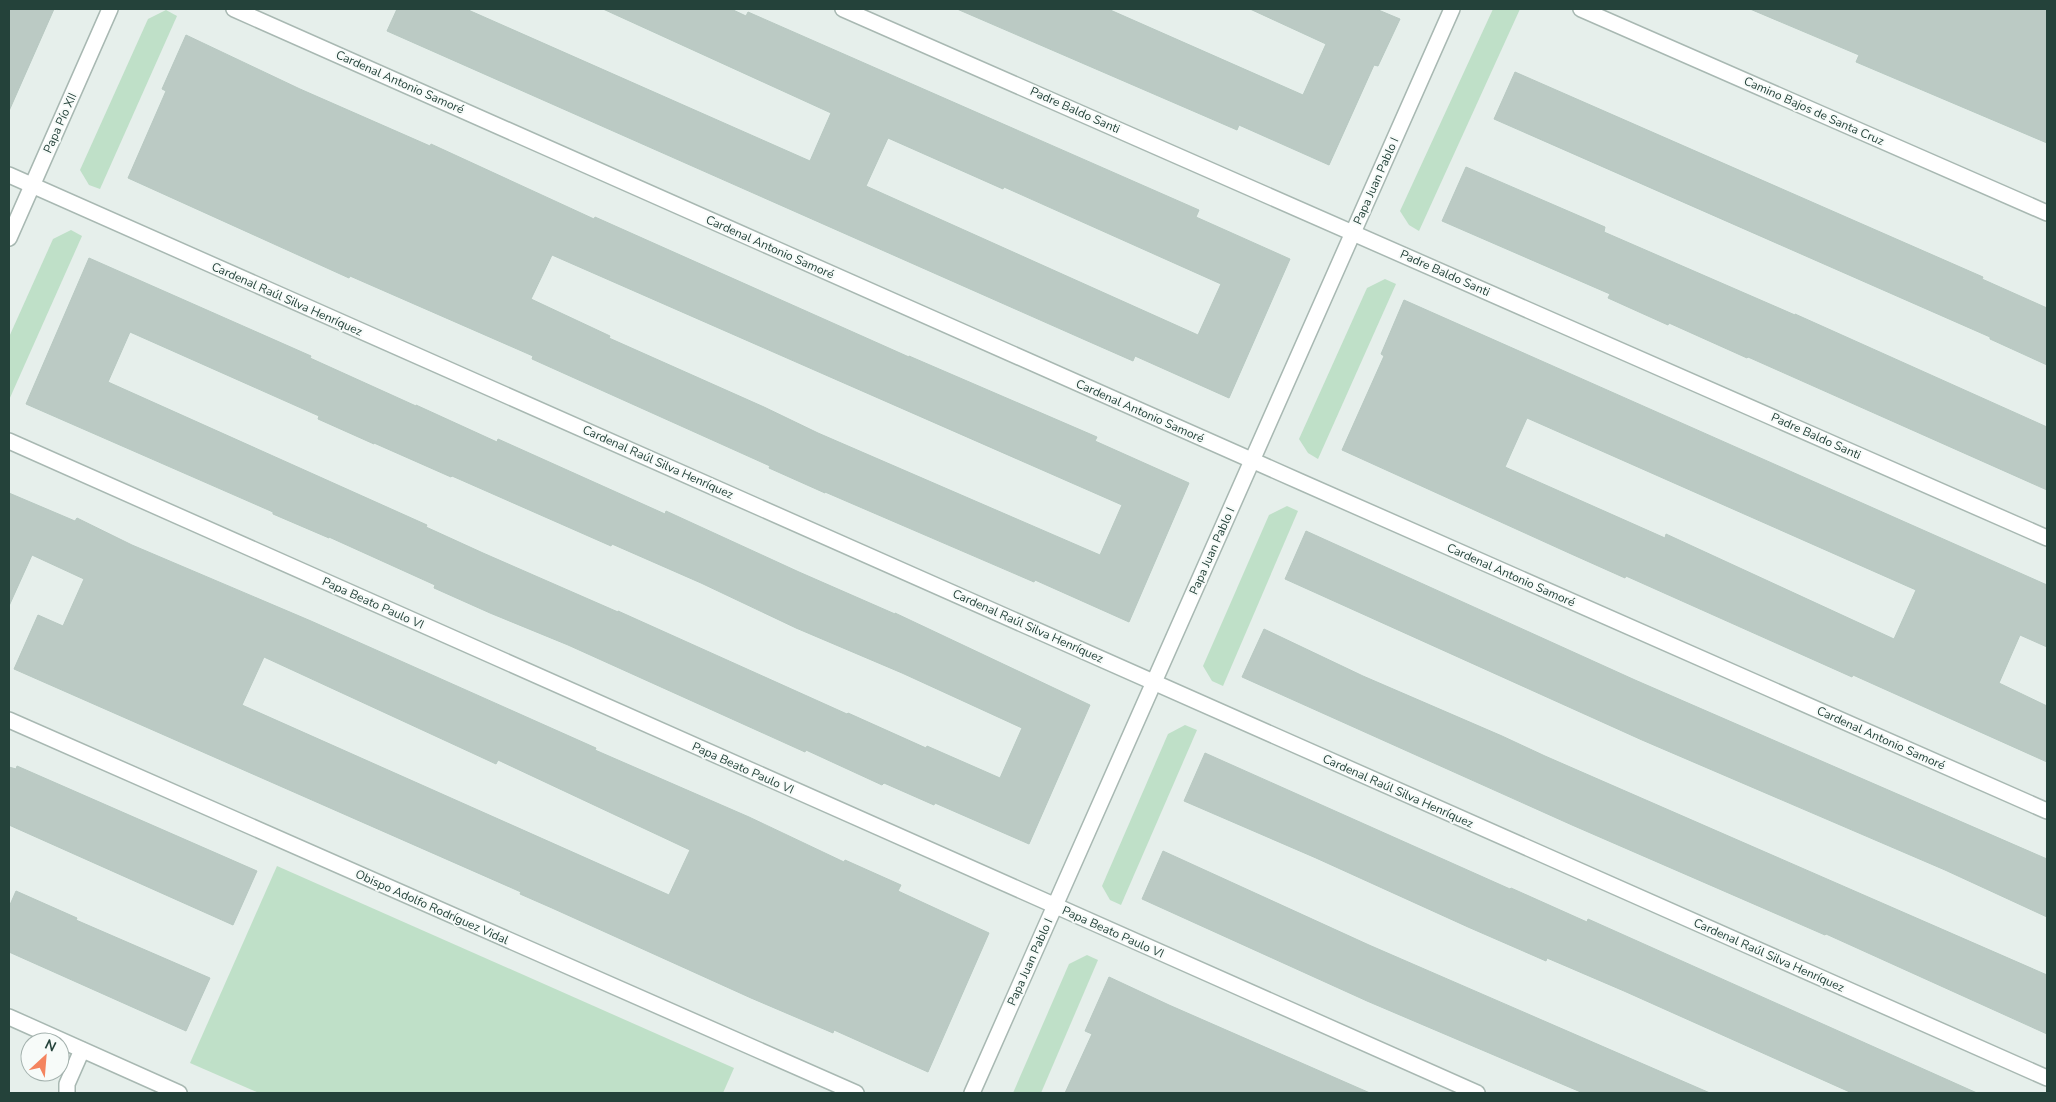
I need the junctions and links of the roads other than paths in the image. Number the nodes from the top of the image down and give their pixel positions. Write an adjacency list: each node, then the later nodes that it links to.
1 (110, 9): 7 (street, Papa Pío XII)
2 (234, 9): 12 (street, Cardenal Antonio Samoré)
3 (844, 9): 9 (street, Padre Baldo Santi)
4 (1452, 9): 9 (street, Papa Juan Pablo I)
5 (1581, 9): 8 (street, Camino Bajos de Santa Cruz)
6 (9, 176): 7 (street, Cardenal Raúl Silva Henríquez)
7 (32, 186): 10 (street, Papa Pío XII); 14 (street, Cardenal Raúl Silva Henríquez)
8 (2047, 213)
9 (1353, 233): 12 (street, Papa Juan Pablo I); 13 (street, Padre Baldo Santi)
10 (9, 238)
11 (9, 441): 17 (street, Papa Beato Paulo VI)
12 (1252, 461): 14 (street, Papa Juan Pablo I); 16 (street, Cardenal Antonio Samoré)
13 (2047, 538)
14 (1154, 682): 17 (street, Papa Juan Pablo I); 20 (street, Cardenal Raúl Silva Henríquez)
15 (9, 720): 23 (street, Obispo Adolfo Rodríguez Vidal)
16 (2047, 811)
17 (1055, 906): 24 (street, Papa Juan Pablo I); 25 (street, Papa Beato Paulo VI)
18 (9, 1017): 19 (street)
19 (82, 1050): 21 (street); 22 (street)
20 (2047, 1078)
21 (66, 1093)
22 (179, 1093)
23 (856, 1093)
24 (972, 1093)
25 (1477, 1093)

